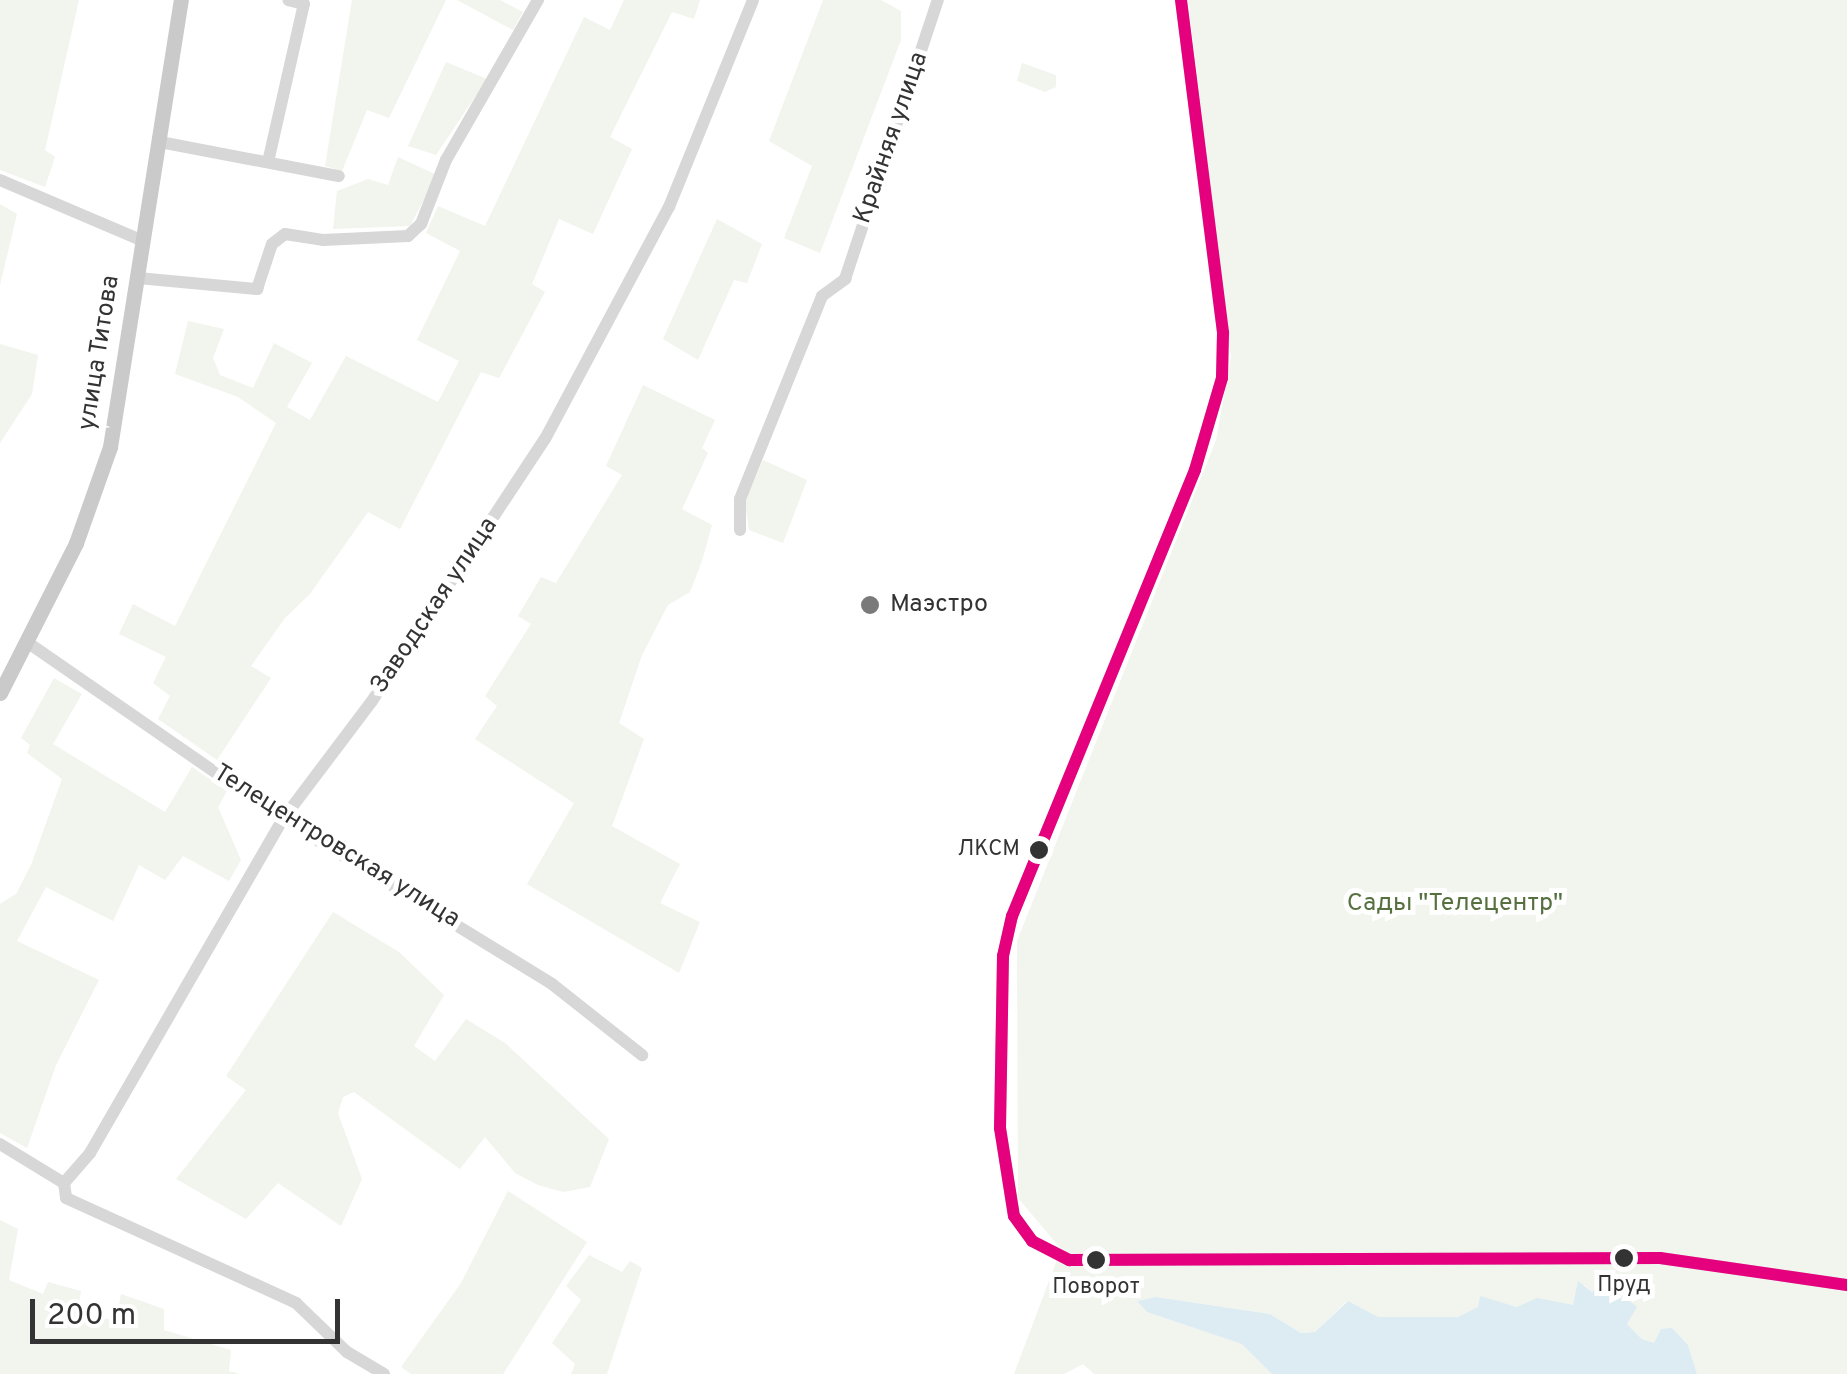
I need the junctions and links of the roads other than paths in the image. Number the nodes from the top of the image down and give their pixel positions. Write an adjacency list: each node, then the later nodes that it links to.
1 (181, 0): 7 (main road, улица Титова)
2 (288, 0): 8 (street)
3 (538, 0): 12 (street)
4 (753, 0): 16 (street, Заводская улица)
5 (938, 0): 13 (street, Крайняя улица)
6 (1180, 0): 20 (street)
7 (160, 142): 8 (street); 11 (main road, улица Титова)
8 (268, 162): 9 (street)
9 (339, 176)
10 (0, 180): 11 (street)
11 (143, 242): 12 (main road, улица Титова)
12 (138, 278): 14 (main road, улица Титова)
13 (740, 530)
14 (27, 642): 15 (main road, улица Титова); 16 (street, Телецентровская улица)
15 (0, 693)
16 (283, 818): 17 (street, Телецентровская улица); 19 (street, Заводская улица)
17 (642, 1055)
18 (0, 1144): 19 (street)
19 (64, 1183): 21 (street)
20 (1847, 1285)
21 (384, 1374)

